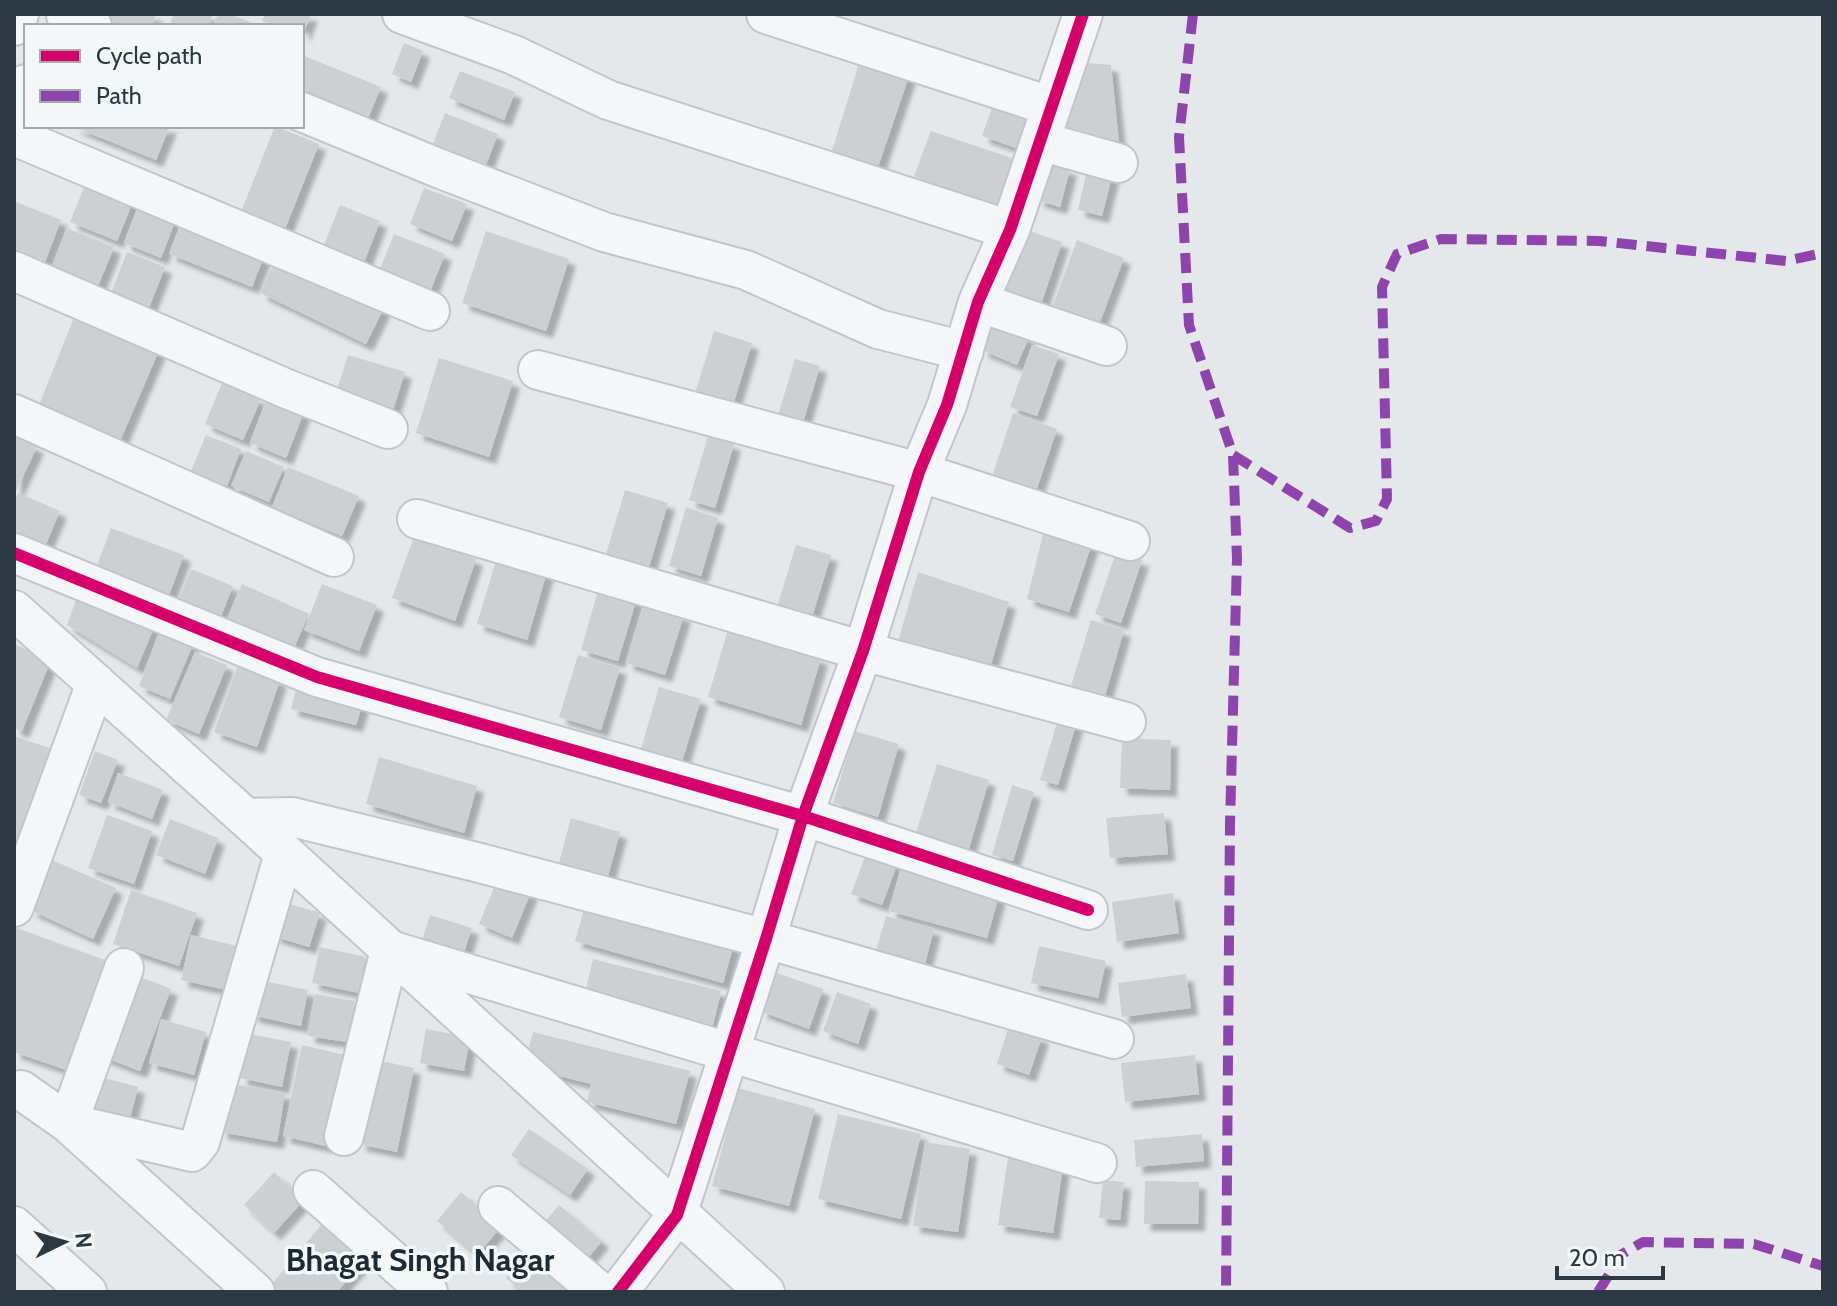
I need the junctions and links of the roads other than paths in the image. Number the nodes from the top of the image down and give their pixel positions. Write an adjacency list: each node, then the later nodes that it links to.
1 (19, 14): 7 (street)
2 (66, 14): 6 (street)
3 (402, 14): 14 (street)
4 (766, 14): 11 (street)
5 (1083, 14): 11 (street)
6 (88, 24)
7 (14, 26)
8 (24, 88): 9 (street)
9 (14, 105)
10 (304, 113): 19 (street)
11 (1045, 124): 13 (street); 14 (street)
12 (14, 136): 17 (street)
13 (1118, 163)
14 (1010, 230): 16 (street)
15 (14, 271): 22 (street)
16 (978, 302): 18 (street); 19 (street)
17 (430, 311)
18 (1107, 346)
19 (964, 351): 23 (street)
20 (538, 370): 23 (street)
21 (14, 414): 27 (street)
22 (388, 429)
23 (919, 472): 25 (street); 29 (street)
24 (417, 519): 29 (street)
25 (1130, 541)
26 (14, 553): 32 (street)
27 (334, 557)
28 (14, 610): 30 (street)
29 (863, 651): 31 (street); 32 (street)
30 (96, 683): 33 (street); 35 (street)
31 (1126, 722)
32 (803, 816): 36 (street); 37 (street)
33 (246, 818): 34 (street); 37 (street)
34 (284, 854): 38 (street); 43 (street)
35 (14, 907)
36 (1088, 910)
37 (766, 939): 40 (street); 41 (street)
38 (390, 950): 41 (street); 44 (street); 48 (street)
39 (124, 968): 43 (street)
40 (1114, 1039)
41 (729, 1053): 45 (street); 48 (street)
42 (16, 1091): 43 (street)
43 (68, 1123): 51 (street)
44 (344, 1136)
45 (1097, 1163)
46 (313, 1190): 52 (street)
47 (498, 1206): 53 (street)
48 (677, 1215): 54 (street); 55 (street)
49 (14, 1226): 50 (street)
50 (87, 1292)
51 (255, 1292)
52 (428, 1292)
53 (600, 1292)
54 (618, 1292)
55 (765, 1292)

